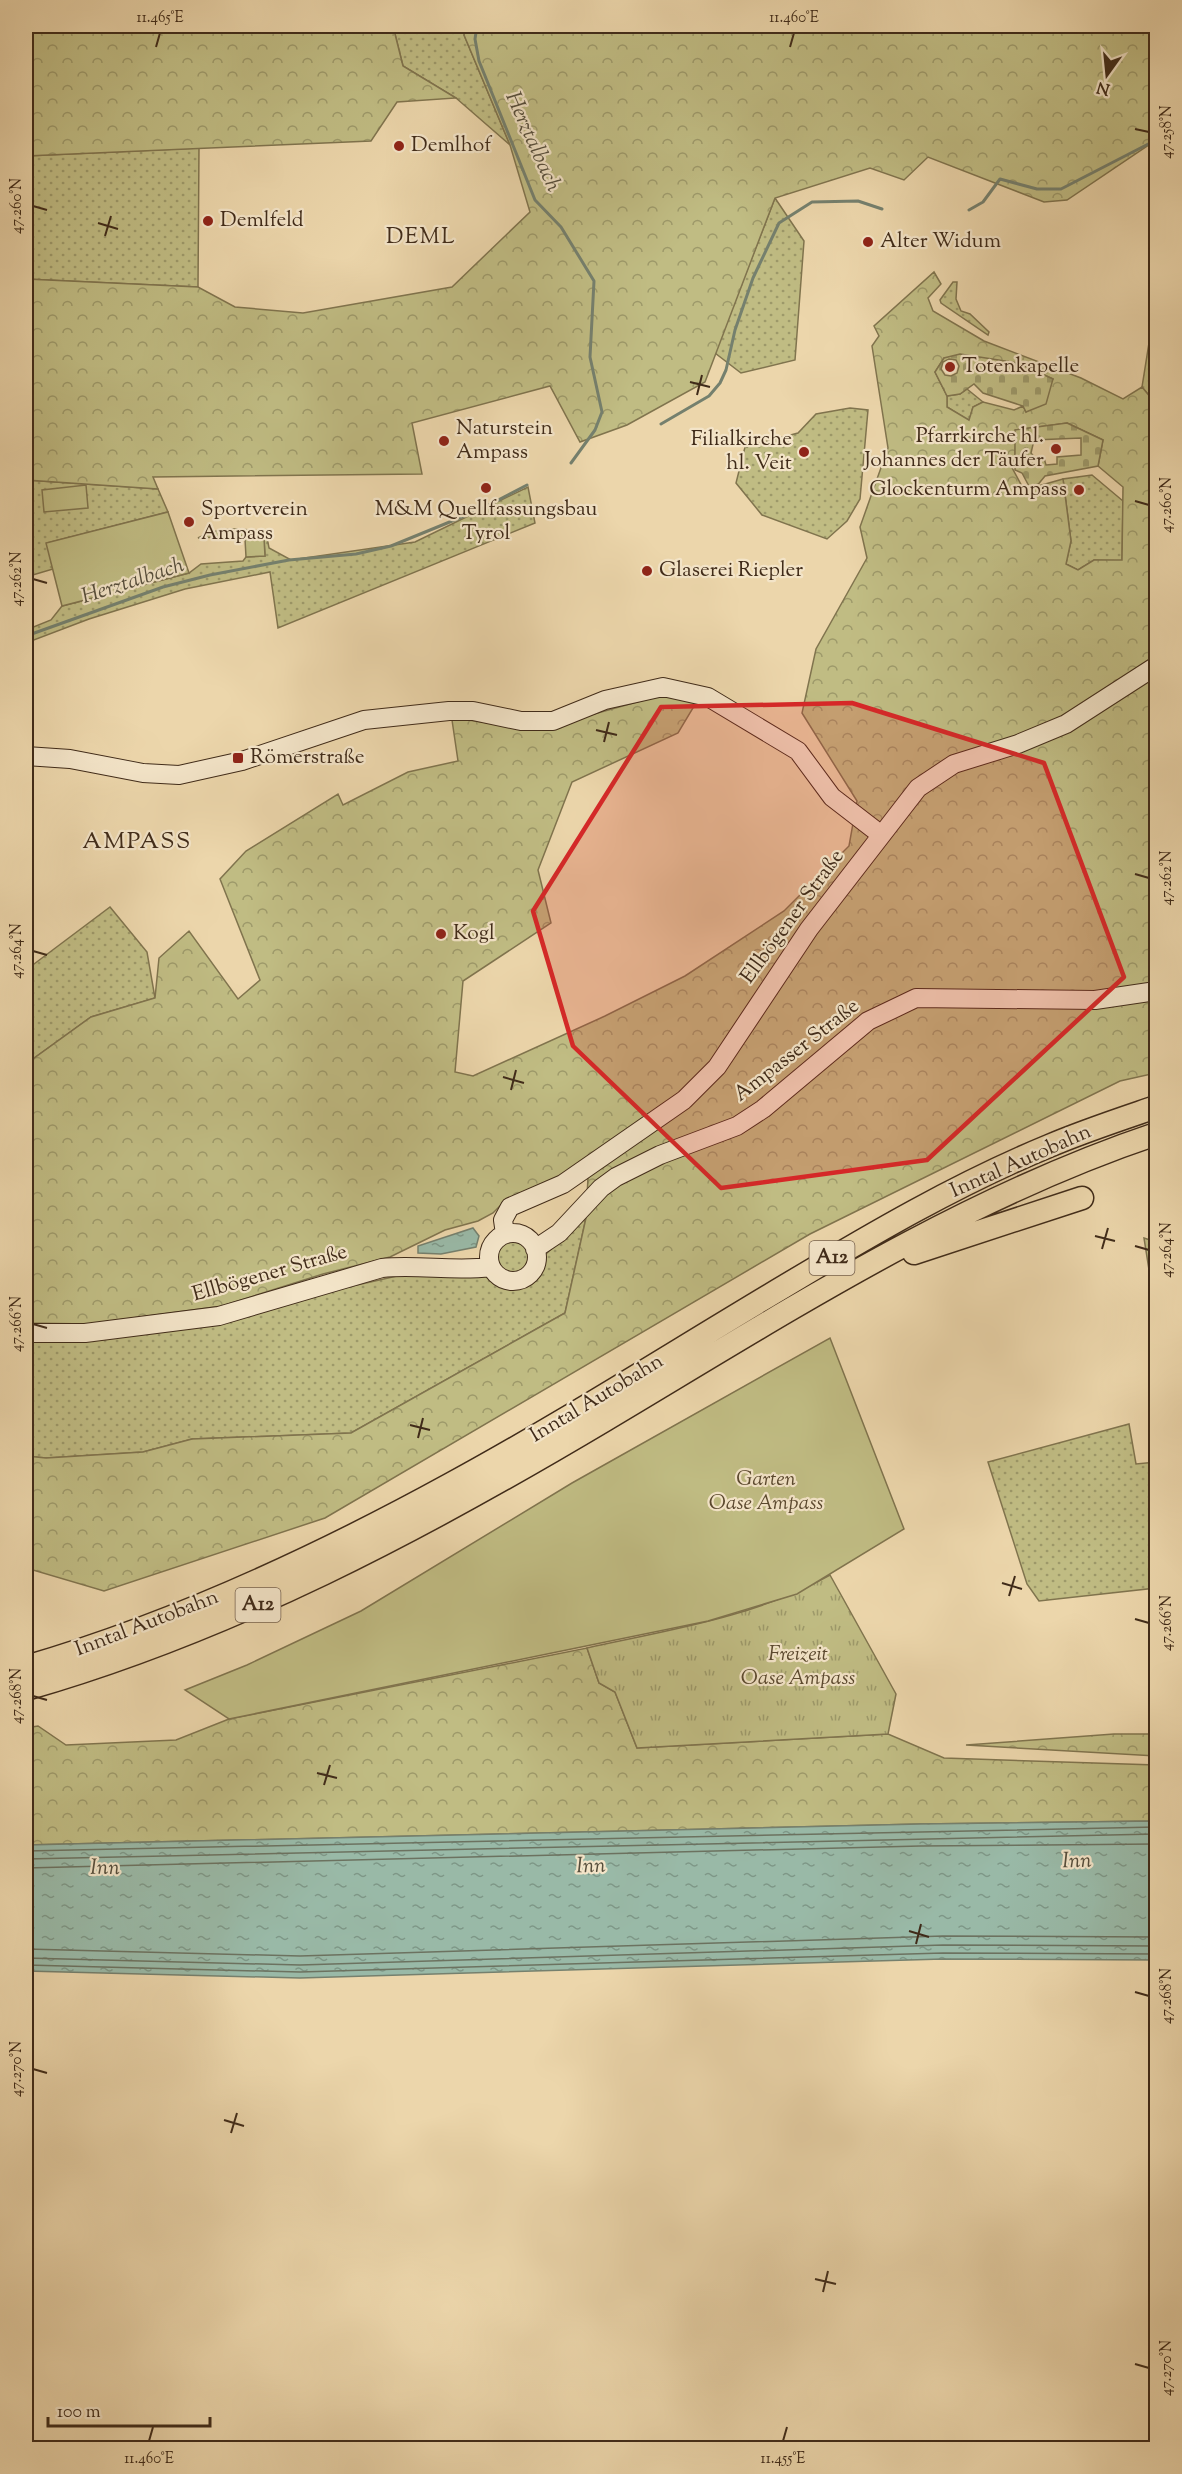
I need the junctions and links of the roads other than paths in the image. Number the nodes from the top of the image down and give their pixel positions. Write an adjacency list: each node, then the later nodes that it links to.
1 (1156, 666): 3 (main road, Ellbögener Straße)
2 (26, 756): 3 (main road)
3 (880, 834): 8 (main road, Ellbögener Straße)
4 (1156, 991): 9 (main road, Ampasser Straße)
5 (1156, 1107): 13 (highway, Inntal Autobahn / A12)
6 (1156, 1134): 11 (highway, Inntal Autobahn / A12)
7 (1083, 1198): 11 (highway)
8 (505, 1234): 9 (main road); 10 (main road)
9 (535, 1248): 10 (main road)
10 (490, 1267): 12 (main road, Ellbögener Straße)
11 (856, 1272): 13 (highway, Inntal Autobahn / A12)
12 (26, 1333)
13 (111, 1651): 14 (highway, Inntal Autobahn / A12)
14 (73, 1664): 15 (highway, Inntal Autobahn / A12); 16 (highway, Inntal Autobahn / A12)
15 (26, 1667)
16 (26, 1689)

